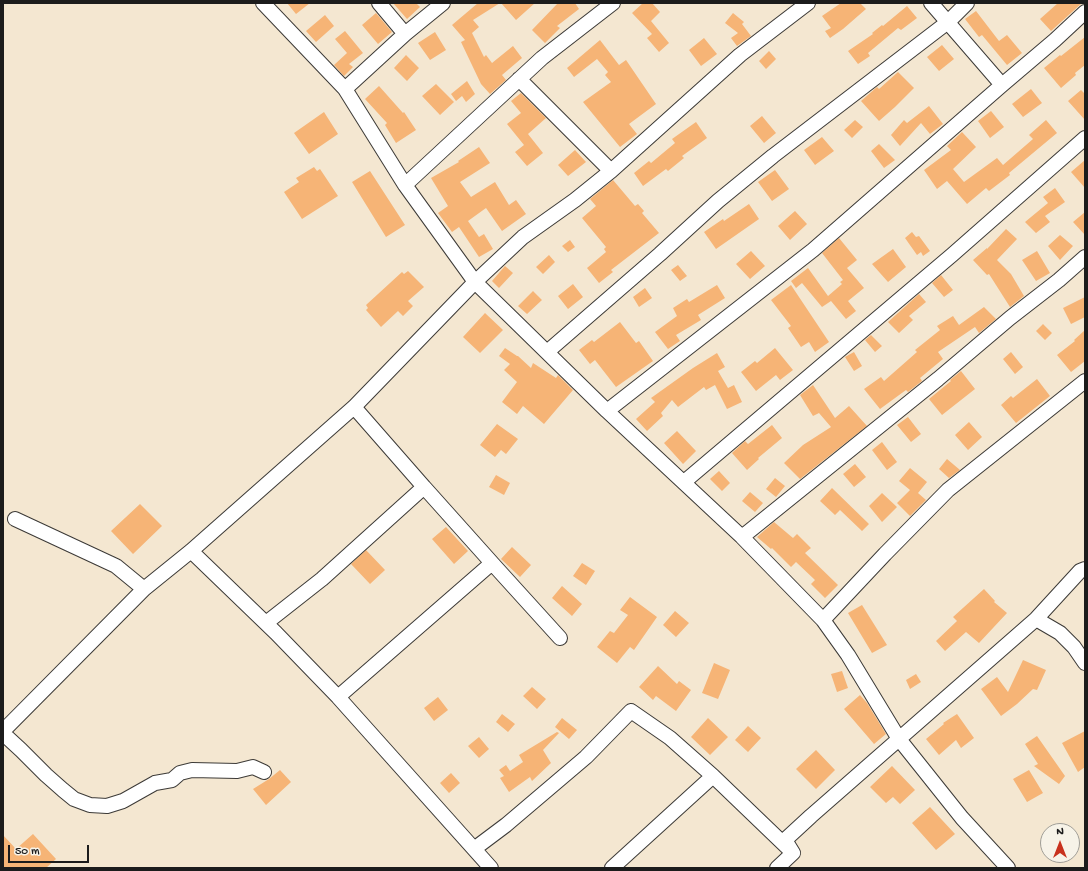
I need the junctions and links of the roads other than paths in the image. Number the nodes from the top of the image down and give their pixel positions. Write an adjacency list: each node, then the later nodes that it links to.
1 (263, 3): 13 (street)
2 (379, 3): 10 (street)
3 (443, 3): 10 (street)
4 (613, 3): 11 (street)
5 (808, 3): 15 (street)
6 (931, 3): 9 (street)
7 (967, 3): 9 (street)
8 (1085, 12): 12 (street)
9 (948, 22): 12 (street); 19 (street)
10 (405, 34): 13 (street)
11 (520, 79): 15 (street); 16 (street)
12 (1002, 85): 22 (street)
13 (345, 89): 16 (street)
14 (1085, 138): 23 (street)
15 (612, 171): 18 (street)
16 (405, 185): 18 (street)
17 (1085, 257): 26 (street)
18 (475, 282): 19 (street); 21 (street)
19 (547, 352): 22 (street)
20 (1085, 381): 32 (street)
21 (354, 407): 24 (street); 27 (street)
22 (607, 411): 23 (street)
23 (684, 482): 26 (street)
24 (424, 486): 28 (street); 33 (street)
25 (15, 519): 30 (street)
26 (742, 537): 32 (street)
27 (191, 551): 30 (street); 33 (street)
28 (492, 563): 34 (street); 36 (street)
29 (1085, 569): 31 (street)
30 (144, 589): 37 (street)
31 (1036, 619): 35 (street); 39 (street)
32 (823, 620): 39 (street)
33 (266, 623): 36 (street)
34 (560, 638)
35 (1085, 663)
36 (338, 698): 42 (street)
37 (3, 731)
38 (3, 736): 40 (street)
39 (899, 739): 43 (street); 47 (street)
40 (264, 772)
41 (713, 776): 42 (street); 43 (street); 45 (street)
42 (474, 849): 44 (street)
43 (793, 853): 46 (street)
44 (491, 868)
45 (612, 868)
46 (777, 868)
47 (1008, 868)

